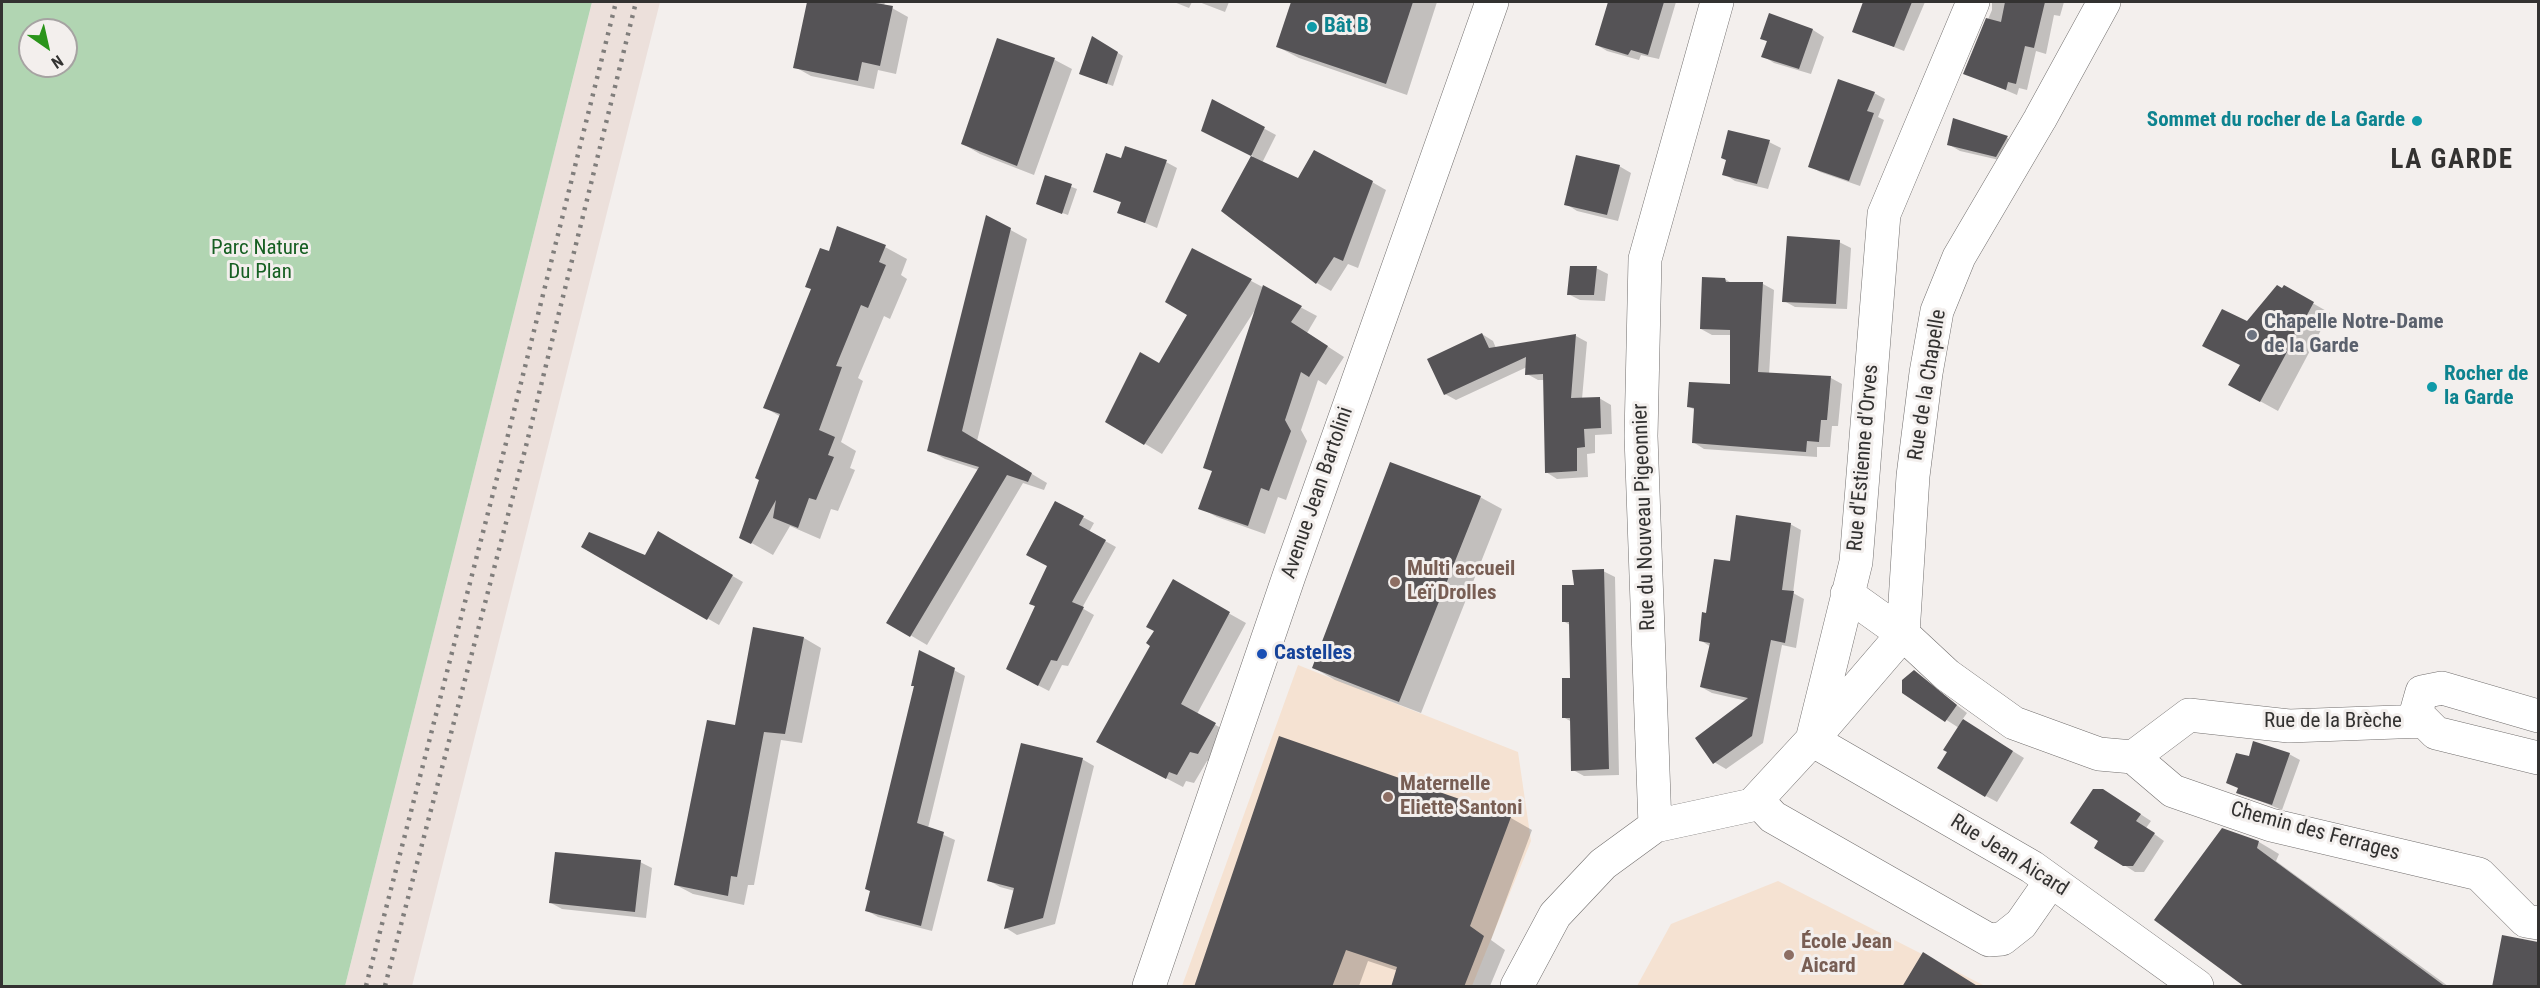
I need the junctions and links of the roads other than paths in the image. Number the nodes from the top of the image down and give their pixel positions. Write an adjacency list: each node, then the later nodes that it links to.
1 (1492, 2): 16 (street, Avenue Jean Bartolini)
2 (1717, 2): 13 (street, Rue du Nouveau Pigeonnier)
3 (1972, 2): 5 (street, Rue d'Estienne d'Orves)
4 (2104, 2): 6 (street, Rue de la Chapelle)
5 (1847, 594): 6 (street); 9 (street, Rue d'Estienne d'Orves)
6 (1903, 634): 9 (street); 10 (street)
7 (2538, 716): 8 (street)
8 (2424, 721): 10 (street, Rue de la Brèche); 11 (street, Rue de la Brèche)
9 (1812, 740): 12 (street, Rue d'Estienne d'Orves); 14 (street, Rue Jean Aicard)
10 (2133, 757): 15 (street, Chemin des Ferrages)
11 (2538, 758)
12 (1757, 800): 13 (street, Rue d'Estienne d'Orves); 14 (street)
13 (1655, 826): 17 (street)
14 (2051, 880): 18 (street, Rue Jean Aicard)
15 (2538, 923)
16 (1149, 987)
17 (1517, 987)
18 (2197, 987)

